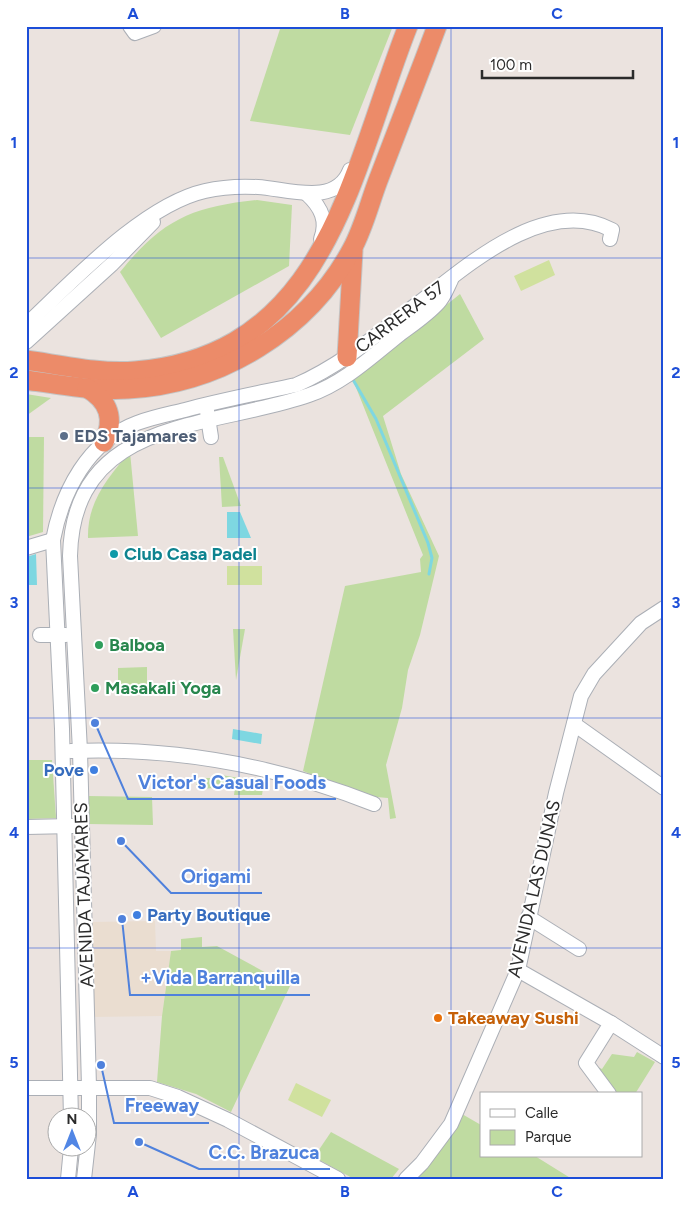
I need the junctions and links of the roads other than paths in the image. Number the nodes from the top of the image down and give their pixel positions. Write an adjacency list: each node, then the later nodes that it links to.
1 (154, 26): 4 (street)
2 (408, 26): 5 (highway)
3 (437, 26): 9 (highway)
4 (132, 29)
5 (378, 113): 6 (street); 10 (highway)
6 (306, 194): 7 (street); 10 (street)
7 (166, 208): 11 (street); 12 (street)
8 (611, 235): 14 (street, CARRERA 57)
9 (353, 247): 14 (highway); 16 (highway)
10 (313, 266): 13 (highway)
11 (26, 325)
12 (26, 342)
13 (26, 360)
14 (348, 365): 17 (street, AVENIDA TAJAMARES)
15 (26, 380): 16 (highway)
16 (87, 388): 19 (highway)
17 (207, 412): 18 (street); 19 (street, AVENIDA TAJAMARES); 25 (street, AVENIDA TAJAMARES)
18 (211, 438)
19 (104, 442): 20 (street, AVENIDA TAJAMARES)
20 (53, 540): 21 (street); 24 (street, AVENIDA TAJAMARES)
21 (26, 548)
22 (664, 608): 26 (street, AVENIDA LAS DUNAS)
23 (40, 635): 24 (street)
24 (58, 635): 25 (street); 27 (street, AVENIDA TAJAMARES)
25 (74, 636): 28 (street, AVENIDA TAJAMARES)
26 (574, 724): 29 (street); 34 (street, AVENIDA LAS DUNAS)
27 (62, 751): 28 (street); 32 (street, AVENIDA TAJAMARES)
28 (80, 751): 30 (street); 33 (street, AVENIDA TAJAMARES)
29 (664, 788)
30 (374, 804)
31 (26, 826): 32 (street)
32 (64, 826): 33 (street); 41 (street, AVENIDA TAJAMARES)
33 (82, 826): 39 (street, AVENIDA TAJAMARES)
34 (528, 916): 35 (street); 36 (street, AVENIDA LAS DUNAS)
35 (580, 949)
36 (518, 970): 37 (street); 48 (street, AVENIDA LAS DUNAS)
37 (610, 1023): 38 (street); 42 (street)
38 (664, 1057)
39 (89, 1087): 41 (street); 46 (street, AVENIDA TAJAMARES); 47 (street)
40 (26, 1088): 41 (street)
41 (71, 1088): 43 (street, AVENIDA TAJAMARES)
42 (607, 1092)
43 (71, 1108)
44 (70, 1158): 45 (street)
45 (68, 1179)
46 (84, 1179)
47 (338, 1179)
48 (406, 1179)

